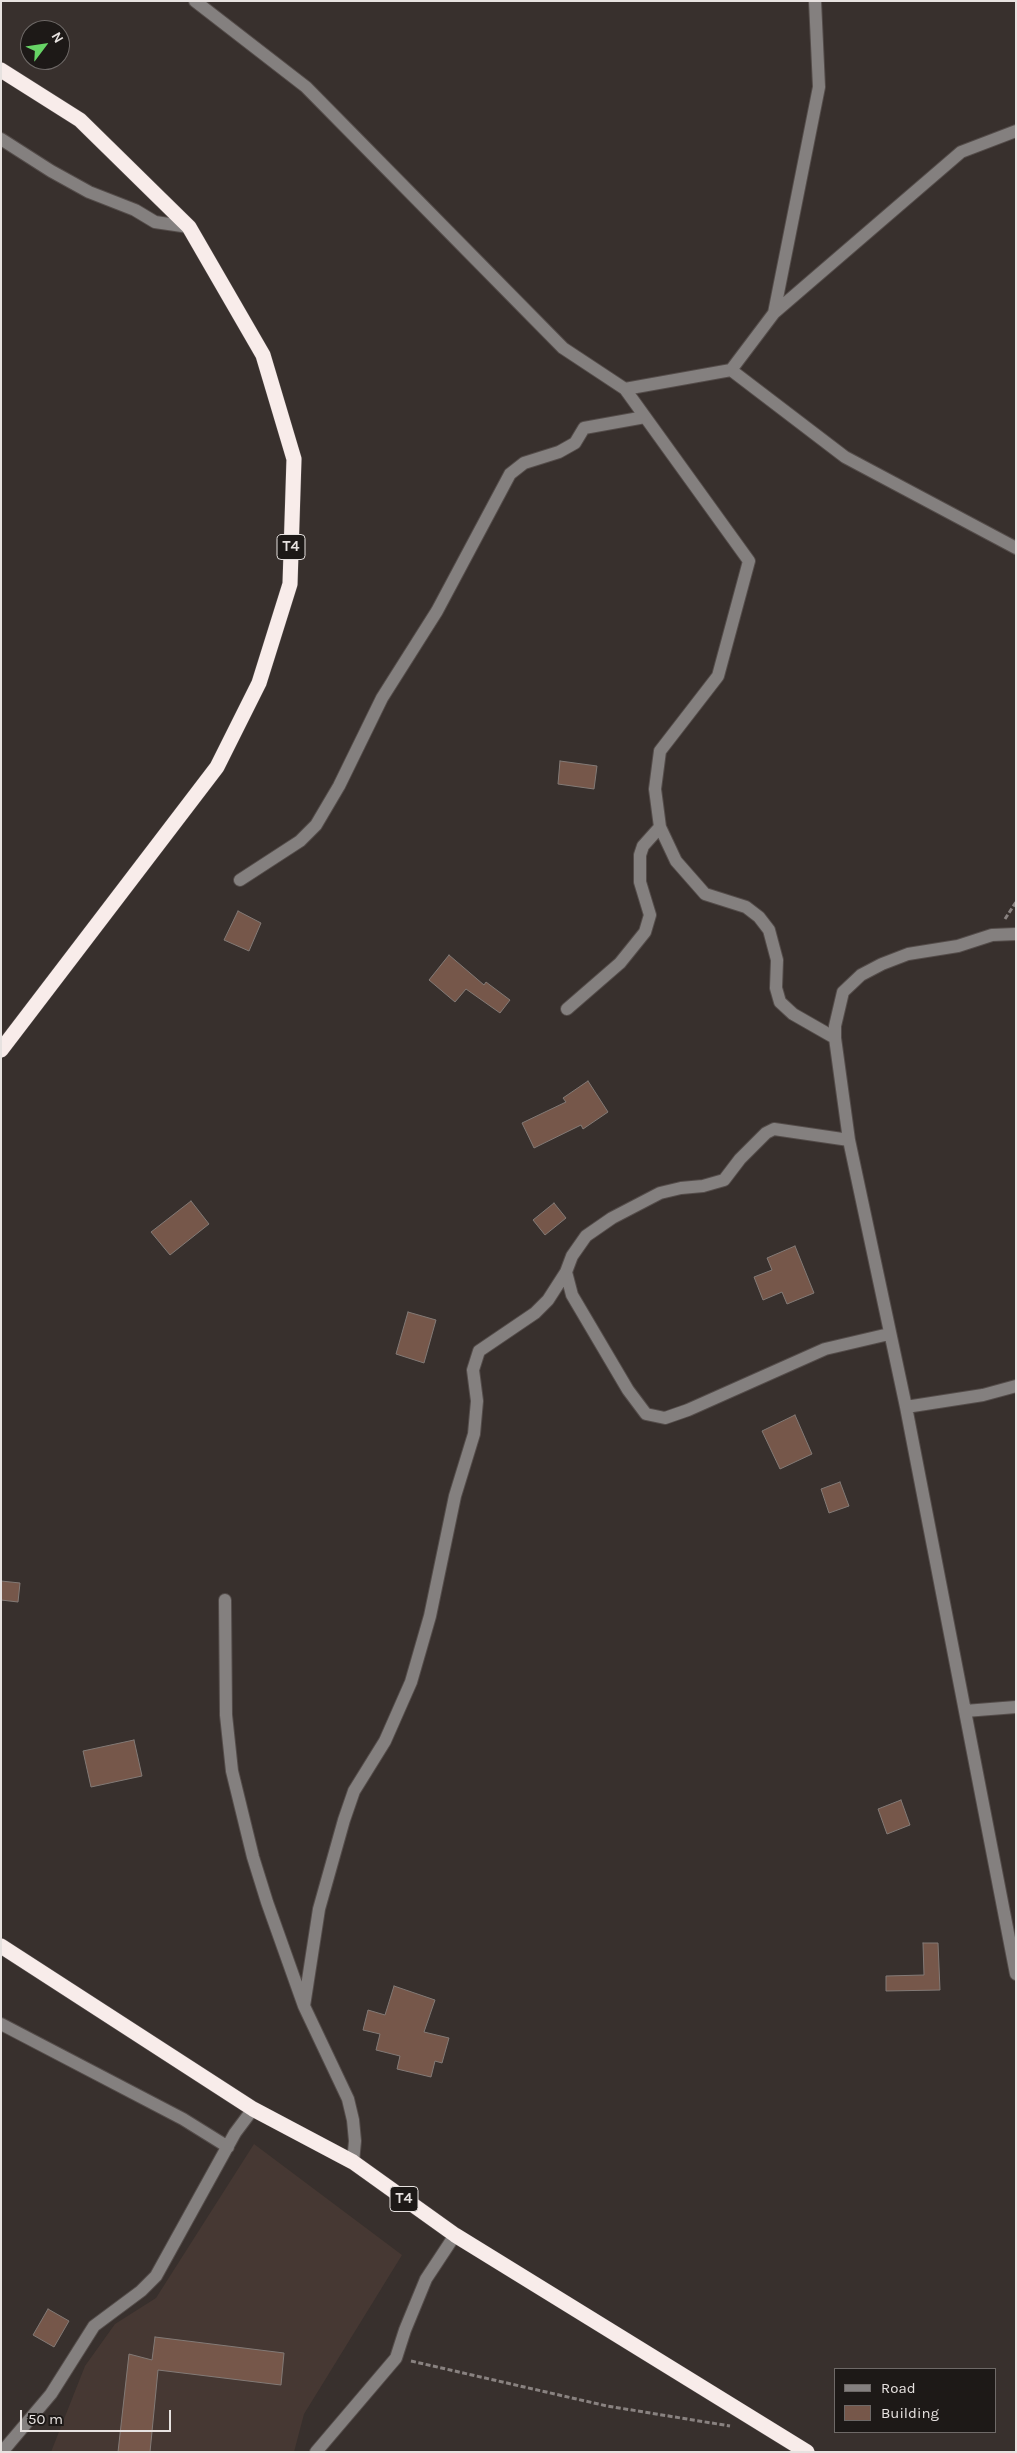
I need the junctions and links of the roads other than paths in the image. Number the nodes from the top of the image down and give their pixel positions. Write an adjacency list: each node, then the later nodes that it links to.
1 (194, 1): 9 (street)
2 (815, 1): 7 (street)
3 (1, 70): 6 (highway, T4)
4 (1016, 131): 7 (street)
5 (1, 139): 6 (street)
6 (189, 227): 17 (highway, T4)
7 (774, 313): 8 (street)
8 (731, 370): 9 (street); 11 (street)
9 (624, 389): 10 (street)
10 (645, 417): 12 (street); 13 (street)
11 (1016, 548)
12 (660, 827): 15 (street); 16 (street)
13 (240, 880)
14 (1016, 934): 16 (street)
15 (567, 1009)
16 (835, 1038): 18 (street)
17 (1, 1050)
18 (849, 1140): 19 (street); 20 (street)
19 (566, 1272): 20 (street); 28 (street)
20 (889, 1334): 22 (street)
21 (1016, 1386): 22 (street)
22 (906, 1407): 25 (street)
23 (225, 1600): 28 (street)
24 (1016, 1706): 25 (street)
25 (965, 1711): 27 (street)
26 (1, 1946): 30 (highway, T4)
27 (1016, 1974)
28 (304, 2006): 32 (street)
29 (1, 2024): 31 (street)
30 (253, 2109): 31 (street); 32 (highway, T4)
31 (228, 2148): 34 (street)
32 (353, 2162): 33 (highway, T4)
33 (455, 2236): 35 (street); 36 (highway, T4)
34 (2, 2452)
35 (316, 2452)
36 (807, 2452)

